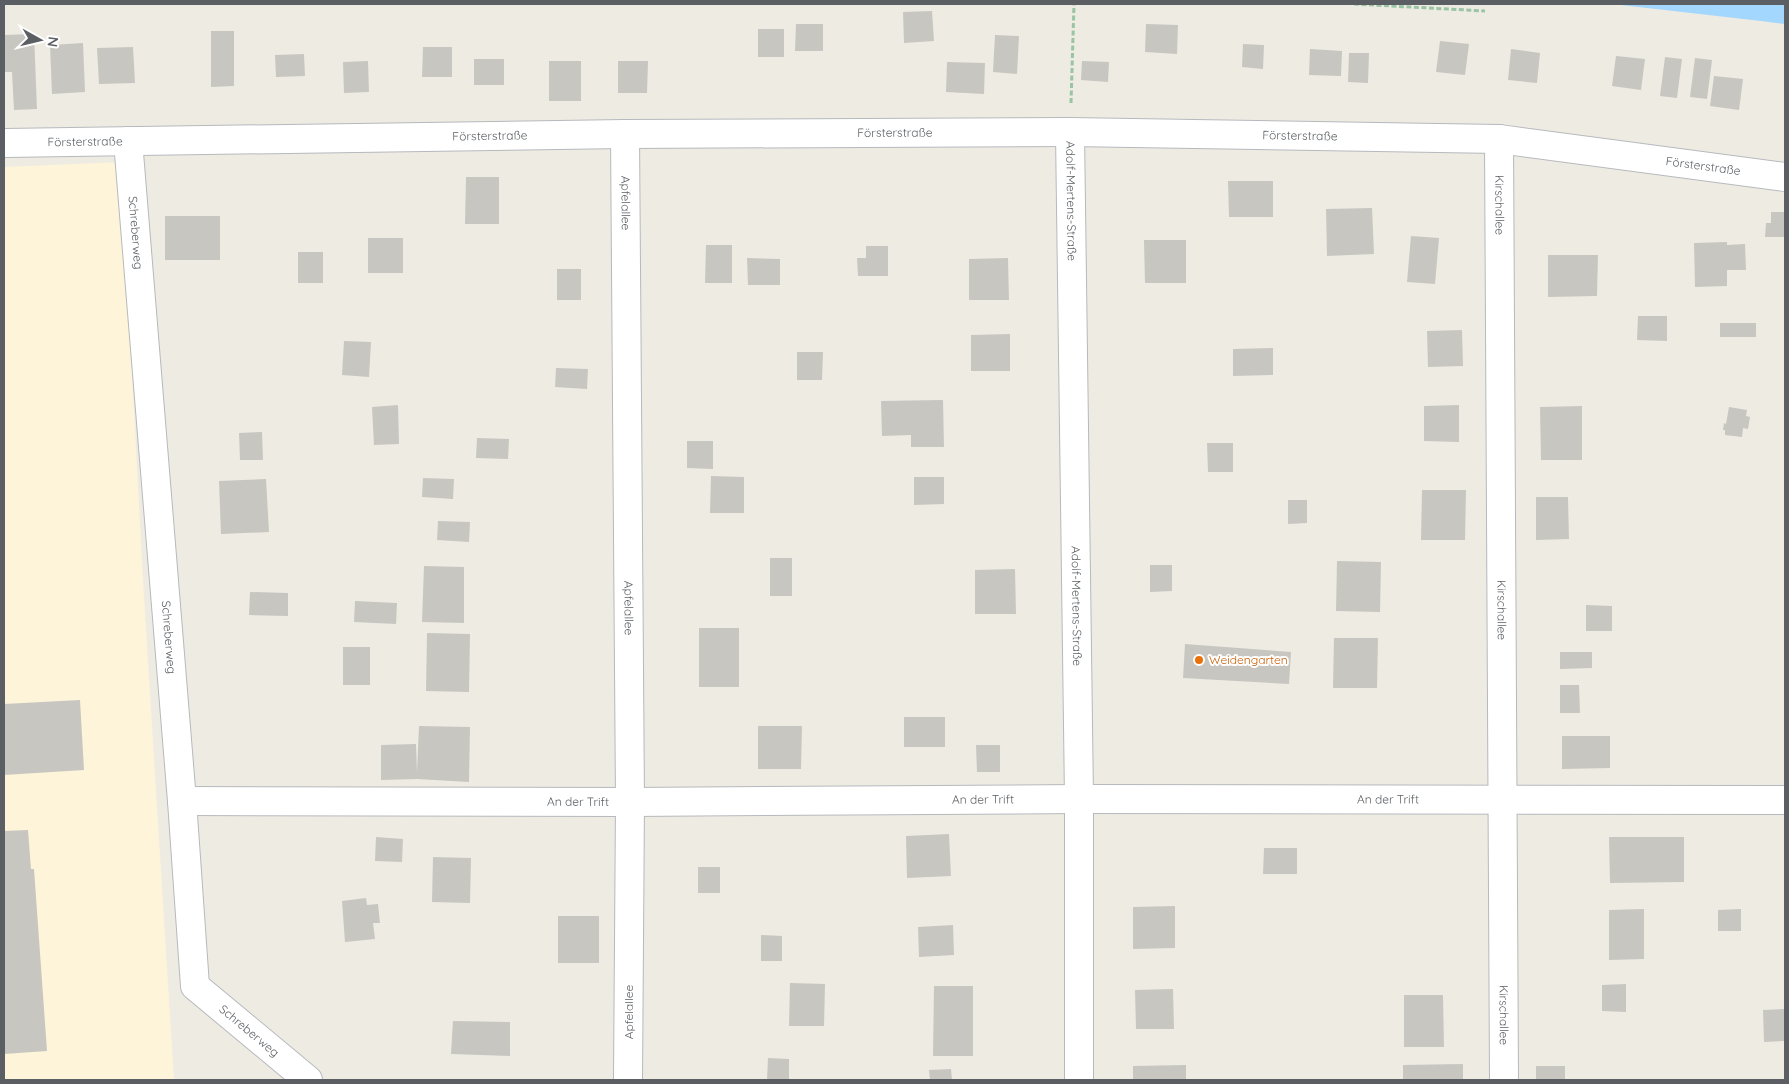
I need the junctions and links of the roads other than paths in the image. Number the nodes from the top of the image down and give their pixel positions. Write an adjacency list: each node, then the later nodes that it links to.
1 (1070, 132): 2 (street, Försterstraße); 3 (street, Försterstraße); 7 (street, Adolf-Mertens-Straße)
2 (625, 134): 4 (street, Försterstraße); 11 (street, Apfelallee)
3 (1499, 140): 6 (street, Försterstraße); 8 (street, Kirschallee)
4 (128, 141): 5 (street, Försterstraße); 10 (street, Schreberweg)
5 (4, 144)
6 (1785, 177)
7 (1079, 799): 8 (street, An der Trift); 11 (street, An der Trift); 14 (street, Adolf-Mertens-Straße)
8 (1503, 800): 9 (street, An der Trift); 15 (street, Kirschallee)
9 (1785, 800)
10 (182, 801): 11 (street, An der Trift); 12 (street, Schreberweg)
11 (630, 802): 13 (street, Apfelallee)
12 (308, 1080)
13 (628, 1080)
14 (1079, 1080)
15 (1504, 1080)

